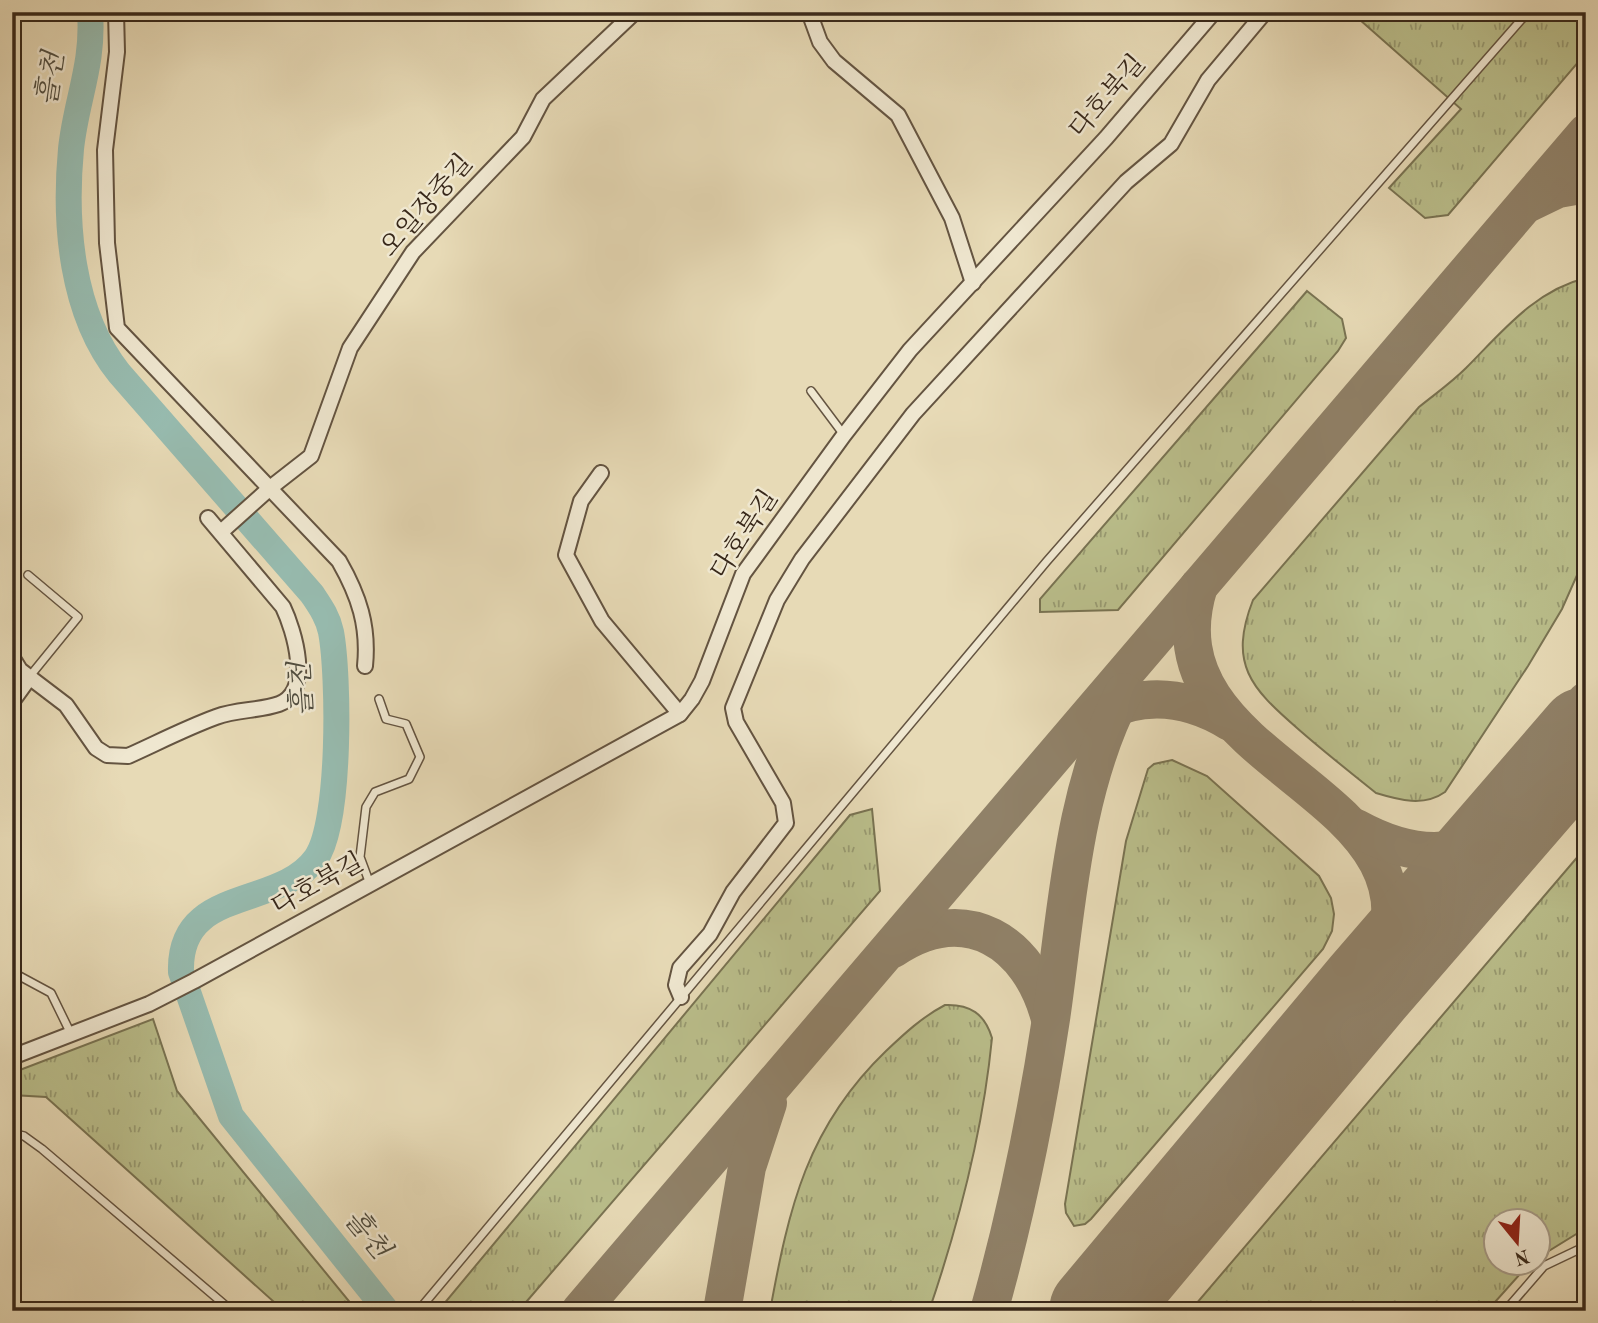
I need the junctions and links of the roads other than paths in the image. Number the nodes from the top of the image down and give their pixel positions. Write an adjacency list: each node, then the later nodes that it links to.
1 (116, 12): 11 (street)
2 (635, 12): 11 (street, 오일장중길)
3 (809, 12): 7 (street)
4 (1214, 12): 7 (street, 다호북길)
5 (1265, 12): 23 (street)
6 (1528, 12): 23 (lane)
7 (973, 283): 9 (street, 다호북길)
8 (811, 391): 9 (lane)
9 (844, 435): 20 (street, 다호북길)
10 (601, 473): 20 (street)
11 (270, 488): 13 (street, 오일장중길); 16 (street)
12 (208, 518): 13 (street)
13 (220, 532): 17 (street)
14 (28, 575): 17 (lane)
15 (12, 657): 17 (street)
16 (365, 666)
17 (30, 677): 19 (street)
18 (379, 699): 21 (lane)
19 (12, 702)
20 (680, 714): 21 (street, 다호북길)
21 (369, 884): 24 (street, 다호북길)
22 (12, 972): 24 (lane)
23 (681, 997): 29 (lane)
24 (71, 1035): 25 (street)
25 (12, 1057)
26 (12, 1133): 28 (lane)
27 (1586, 1246): 30 (lane)
28 (232, 1311)
29 (418, 1311)
30 (1505, 1311)

